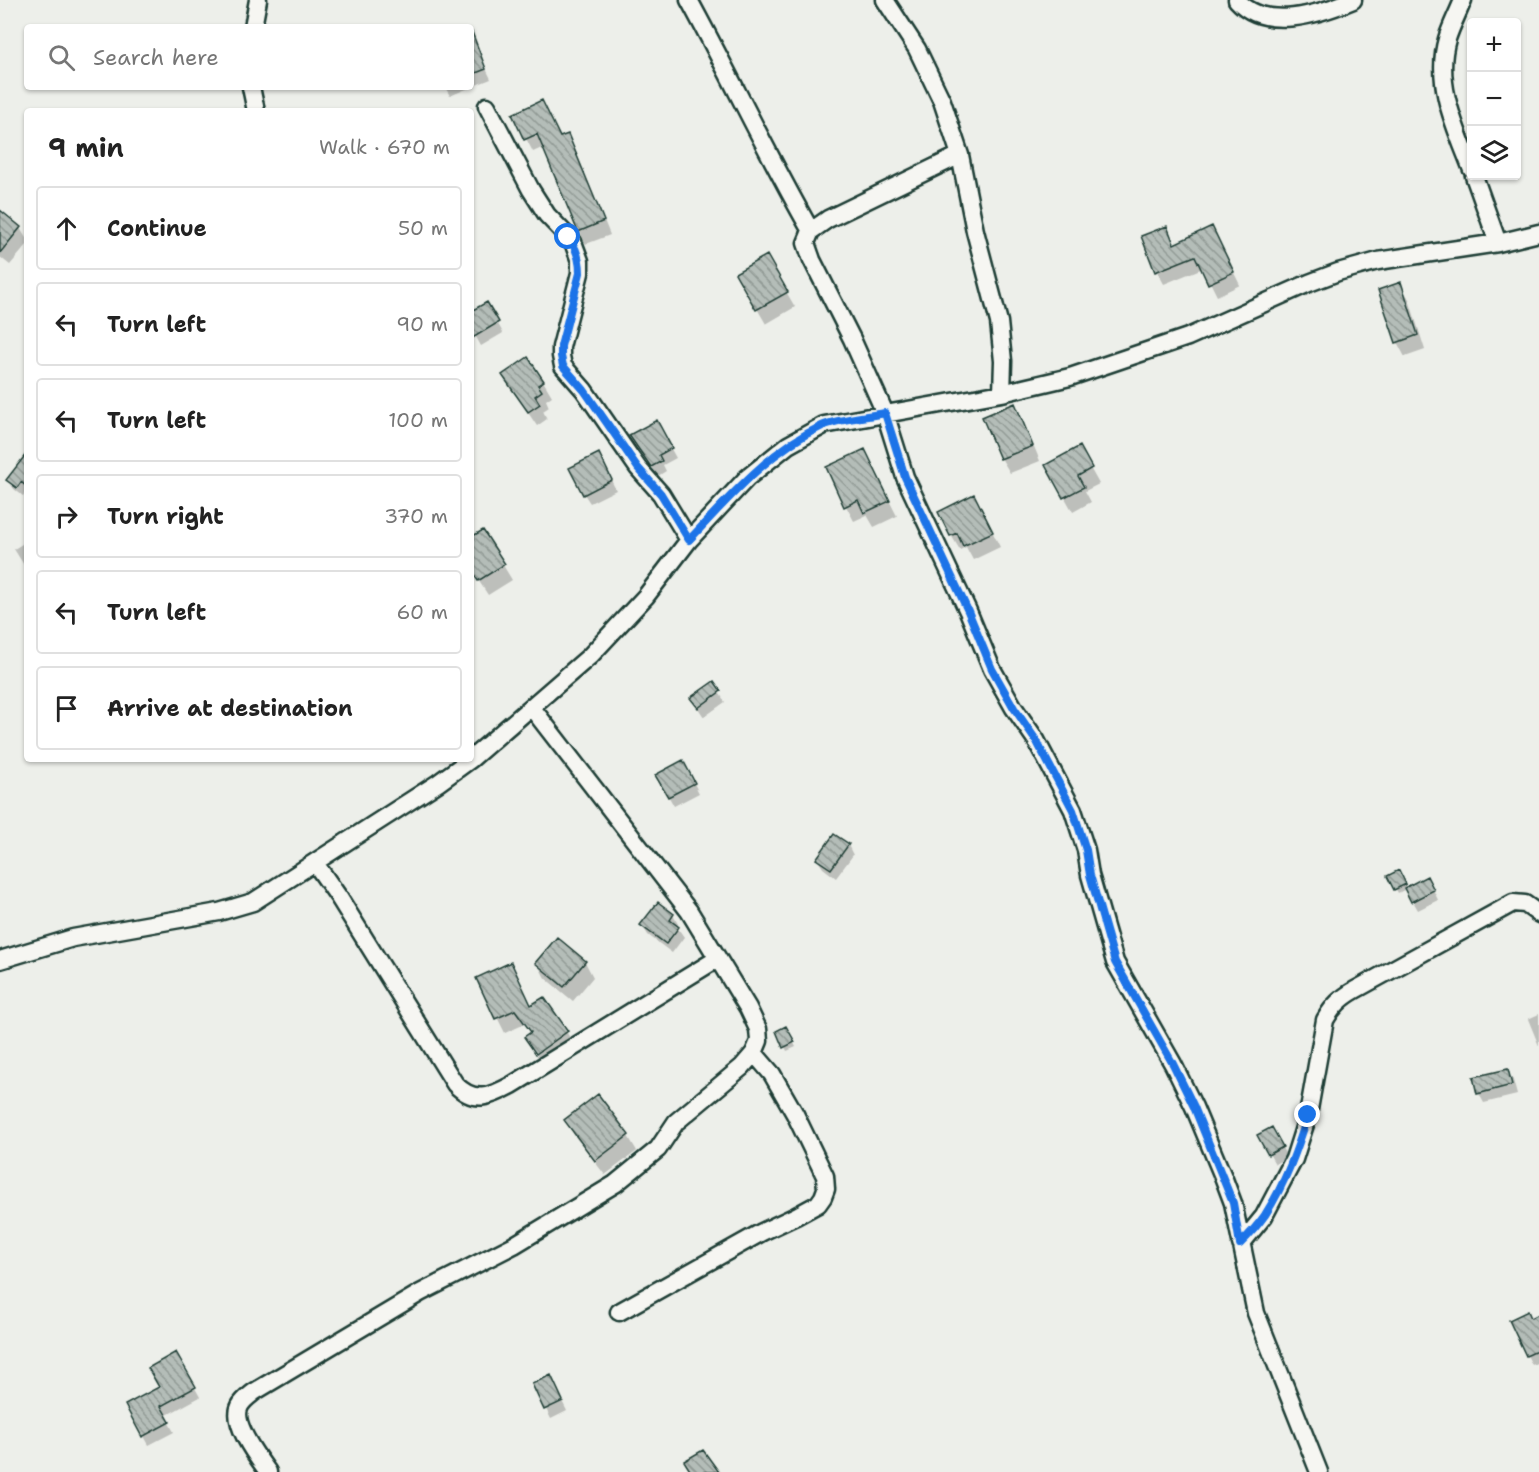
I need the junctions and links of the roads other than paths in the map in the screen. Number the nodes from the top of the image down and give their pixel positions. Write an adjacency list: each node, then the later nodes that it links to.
1 (258, 0): 7 (street)
2 (689, 0): 14 (street)
3 (885, 0): 11 (street)
4 (1236, 0): 5 (street)
5 (1353, 0)
6 (1463, 0): 12 (street)
7 (254, 24)
8 (252, 90): 10 (street)
9 (487, 106): 19 (street)
10 (255, 108)
11 (960, 155): 14 (street); 17 (street)
12 (1467, 158)
13 (1475, 180): 16 (street)
14 (811, 231): 18 (street)
15 (1539, 233): 16 (street)
16 (1498, 243): 17 (street)
17 (1002, 393): 18 (street)
18 (885, 413): 19 (street); 28 (street)
19 (689, 540): 20 (street)
20 (531, 708): 21 (street); 25 (street)
21 (474, 756)
22 (467, 762): 23 (street)
23 (315, 863): 25 (street); 26 (street)
24 (1539, 914): 28 (street)
25 (717, 959): 27 (street)
26 (0, 960)
27 (754, 1053): 29 (street); 30 (street)
28 (1240, 1244): 31 (street)
29 (619, 1312)
30 (267, 1472)
31 (1319, 1472)

